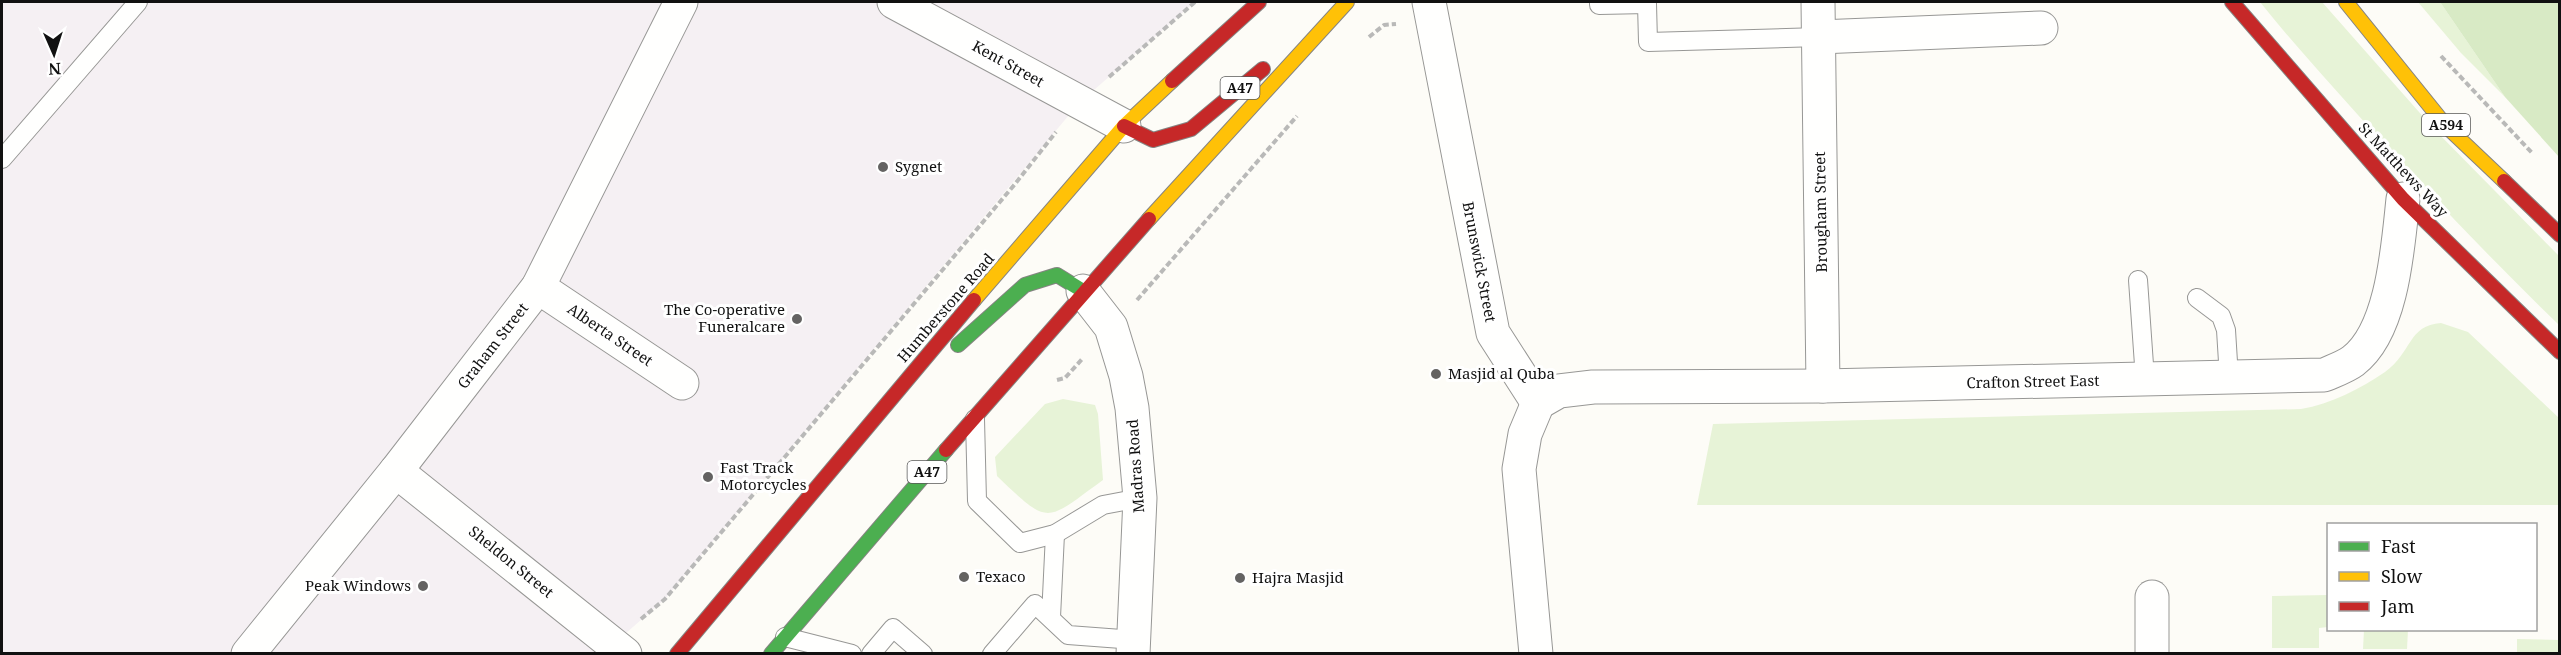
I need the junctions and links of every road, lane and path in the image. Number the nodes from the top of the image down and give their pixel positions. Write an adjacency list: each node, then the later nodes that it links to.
1 (138, 2): 18 (lane)
2 (681, 2): 22 (street, Graham Street)
3 (894, 2): 15 (street, Kent Street)
4 (1196, 2): 15 (path)
5 (1259, 2): 16 (main road, Humberstone Road)
6 (1345, 2): 16 (main road, A47); 23 (main road, A47)
7 (1429, 2): 30 (street, Brunswick Street)
8 (1599, 2): 13 (lane)
9 (1818, 2): 13 (street, Brougham Street)
10 (2232, 2): 19 (main road, St Matthews Way)
11 (2346, 2): 20 (main road, A594)
12 (2041, 28): 13 (street)
13 (1819, 37): 29 (street, Brougham Street)
14 (2433, 47): 17 (path)
15 (1079, 103): 16 (street, Kent Street); 40 (path)
16 (1124, 126): 32 (main road, Humberstone Road)
17 (2536, 157)
18 (2, 159)
19 (2403, 198): 25 (main road, St Matthews Way); 26 (street, Crafton Street East)
20 (2559, 235)
21 (2138, 280): 27 (lane)
22 (538, 287): 28 (street, Alberta Street); 33 (street, Graham Street)
23 (1083, 291): 31 (main road, A47); 32 (main road); 34 (street, Madras Road)
24 (2197, 298): 26 (lane)
25 (2559, 352)
26 (2229, 378): 27 (street, Crafton Street East)
27 (2145, 380): 29 (street, Crafton Street East)
28 (682, 383)
29 (1823, 386): 30 (street, Crafton Street East)
30 (1538, 403): 48 (street)
31 (975, 416): 35 (lane); 38 (main road, A47)
32 (867, 425): 42 (main road, Humberstone Road)
33 (396, 471): 40 (street, Sheldon Street); 41 (street, Graham Street)
34 (1140, 498): 35 (lane); 39 (street, Madras Road)
35 (1055, 534): 37 (lane)
36 (2152, 597): 49 (street)
37 (1051, 617): 39 (lane); 47 (lane)
38 (785, 637): 43 (main road, A47); 44 (lane)
39 (1134, 647)
40 (620, 649)
41 (248, 654)
42 (677, 654)
43 (771, 654)
44 (852, 654)
45 (871, 654): 46 (lane)
46 (923, 654)
47 (992, 654)
48 (1536, 654)
49 (2152, 654)

